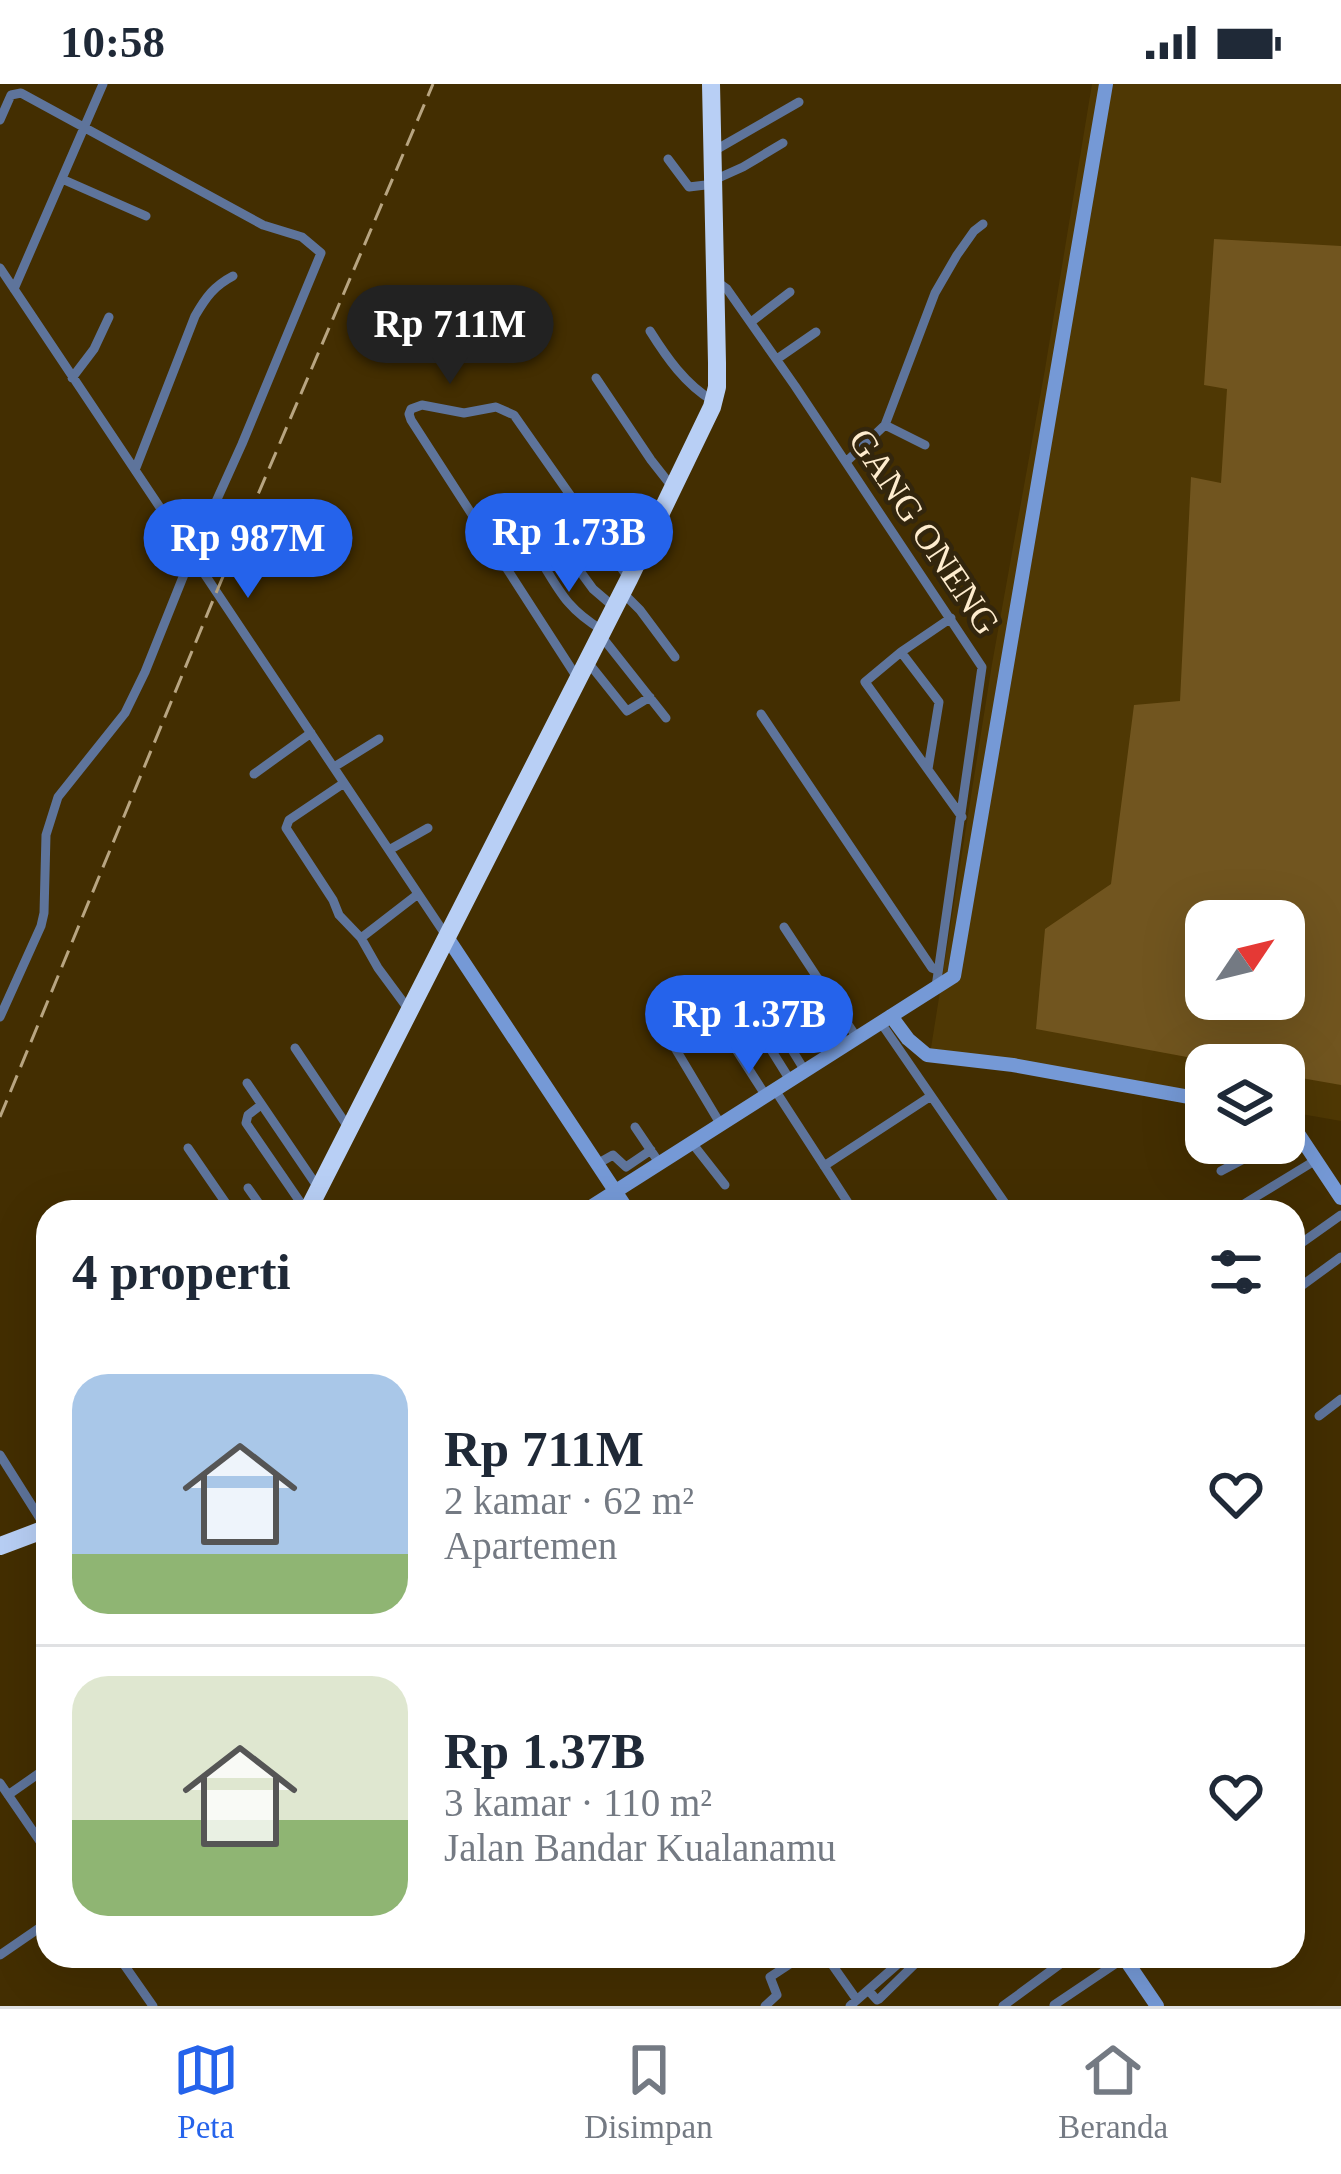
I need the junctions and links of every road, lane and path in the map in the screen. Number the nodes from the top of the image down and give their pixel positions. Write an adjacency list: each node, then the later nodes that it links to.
1 (103, 84): 6 (street)
2 (711, 84): 8 (highway)
3 (1106, 84): 58 (street)
4 (800, 102): 8 (street)
5 (0, 120): 6 (street)
6 (85, 128): 10 (street); 33 (street)
7 (783, 142): 11 (street)
8 (712, 152): 11 (highway)
9 (668, 159): 11 (street)
10 (62, 179): 12 (street); 17 (street)
11 (714, 182): 16 (highway)
12 (146, 216)
13 (983, 224): 27 (street)
14 (0, 268): 17 (street)
15 (233, 276): 30 (street)
16 (716, 281): 20 (street, GANG ONENG); 26 (highway)
17 (14, 289): 24 (street)
18 (790, 292): 20 (street)
19 (109, 316): 24 (street)
20 (751, 322): 23 (street, GANG ONENG)
21 (650, 331): 26 (street)
22 (816, 332): 23 (street)
23 (777, 359): 29 (street, GANG ONENG)
24 (72, 378): 30 (street)
25 (596, 378): 31 (street)
26 (713, 401): 31 (highway)
27 (885, 425): 28 (street); 29 (street)
28 (925, 446)
29 (846, 462): 36 (street, GANG ONENG)
30 (135, 470): 33 (street)
31 (674, 488): 35 (highway)
32 (563, 548): 35 (street)
33 (191, 556): 44 (street); 62 (street)
34 (541, 561): 37 (street)
35 (621, 592): 37 (highway); 39 (street); 40 (street)
36 (951, 618): 38 (street); 50 (street, GANG ONENG)
37 (601, 632): 40 (highway); 41 (street)
38 (901, 652): 47 (street); 47 (street)
39 (675, 657)
40 (582, 670): 41 (street); 55 (highway)
41 (650, 697): 43 (street)
42 (761, 714): 57 (street)
43 (666, 718)
44 (311, 734): 46 (street); 48 (street)
45 (379, 739): 46 (street)
46 (334, 767): 49 (street)
47 (928, 769): 50 (street)
48 (254, 774)
49 (344, 783): 52 (street); 56 (street)
50 (962, 818): 57 (street, GANG ONENG)
51 (428, 828): 52 (street)
52 (389, 850): 53 (street)
53 (418, 894): 55 (street); 56 (street)
54 (784, 927): 65 (street)
55 (447, 937): 60 (highway); 84 (street)
56 (361, 938): 60 (street)
57 (938, 970): 58 (street, GANG ONENG)
58 (936, 987): 63 (street)
59 (743, 1005): 70 (street)
60 (409, 1010): 78 (highway)
61 (778, 1013): 69 (street)
62 (0, 1017)
63 (886, 1019): 65 (street); 66 (street)
64 (719, 1023): 72 (street)
65 (857, 1038): 69 (street)
66 (903, 1042): 73 (street); 74 (street)
67 (296, 1048): 78 (street)
68 (676, 1048): 76 (street)
69 (805, 1071): 70 (street)
70 (790, 1080): 72 (street)
71 (247, 1083): 75 (street)
72 (770, 1093): 76 (street); 86 (street)
73 (931, 1096): 86 (street); 101 (street)
74 (1185, 1096)
75 (262, 1105): 91 (street); 96 (street)
76 (721, 1125): 79 (street)
77 (635, 1127): 82 (street)
78 (350, 1130): 91 (highway)
79 (692, 1144): 82 (street); 89 (street)
80 (188, 1148): 94 (street)
81 (1305, 1149): 83 (street)
82 (656, 1157): 87 (street)
83 (1316, 1160): 93 (street); 102 (street)
84 (597, 1164): 87 (street); 92 (street)
85 (1234, 1164): 88 (street)
86 (824, 1166): 100 (street)
87 (640, 1167): 92 (street)
88 (1221, 1171)
89 (724, 1185)
90 (248, 1188): 95 (street)
91 (320, 1189): 97 (highway)
92 (616, 1192): 98 (street); 99 (street)
93 (1341, 1198)
94 (224, 1200)
95 (256, 1200)
96 (299, 1200)
97 (314, 1200)
98 (603, 1200)
99 (621, 1200)
100 (846, 1200)
101 (1003, 1200)
102 (1251, 1200)
103 (1341, 1216): 104 (street)
104 (1305, 1241)
105 (1341, 1257): 106 (street)
106 (1305, 1283)
107 (1341, 1399): 108 (street)
108 (1318, 1416)
109 (0, 1455): 110 (street)
110 (36, 1511)
111 (36, 1532): 112 (highway)
112 (1, 1543)
113 (36, 1775): 115 (street)
114 (0, 1783): 115 (street)
115 (8, 1795): 116 (street)
116 (36, 1825)
117 (36, 1930): 118 (street)
118 (0, 1955)
119 (126, 1968): 129 (street)
120 (784, 1968): 130 (street)
121 (833, 1968): 128 (street)
122 (895, 1968): 127 (street)
123 (910, 1968): 127 (street)
124 (1055, 1968): 131 (street)
125 (1110, 1968): 132 (street)
126 (1133, 1968): 133 (street)
127 (870, 1994): 128 (street)
128 (853, 2003)
129 (153, 2006)
130 (765, 2006)
131 (1003, 2006)
132 (1054, 2006)
133 (1157, 2006)

